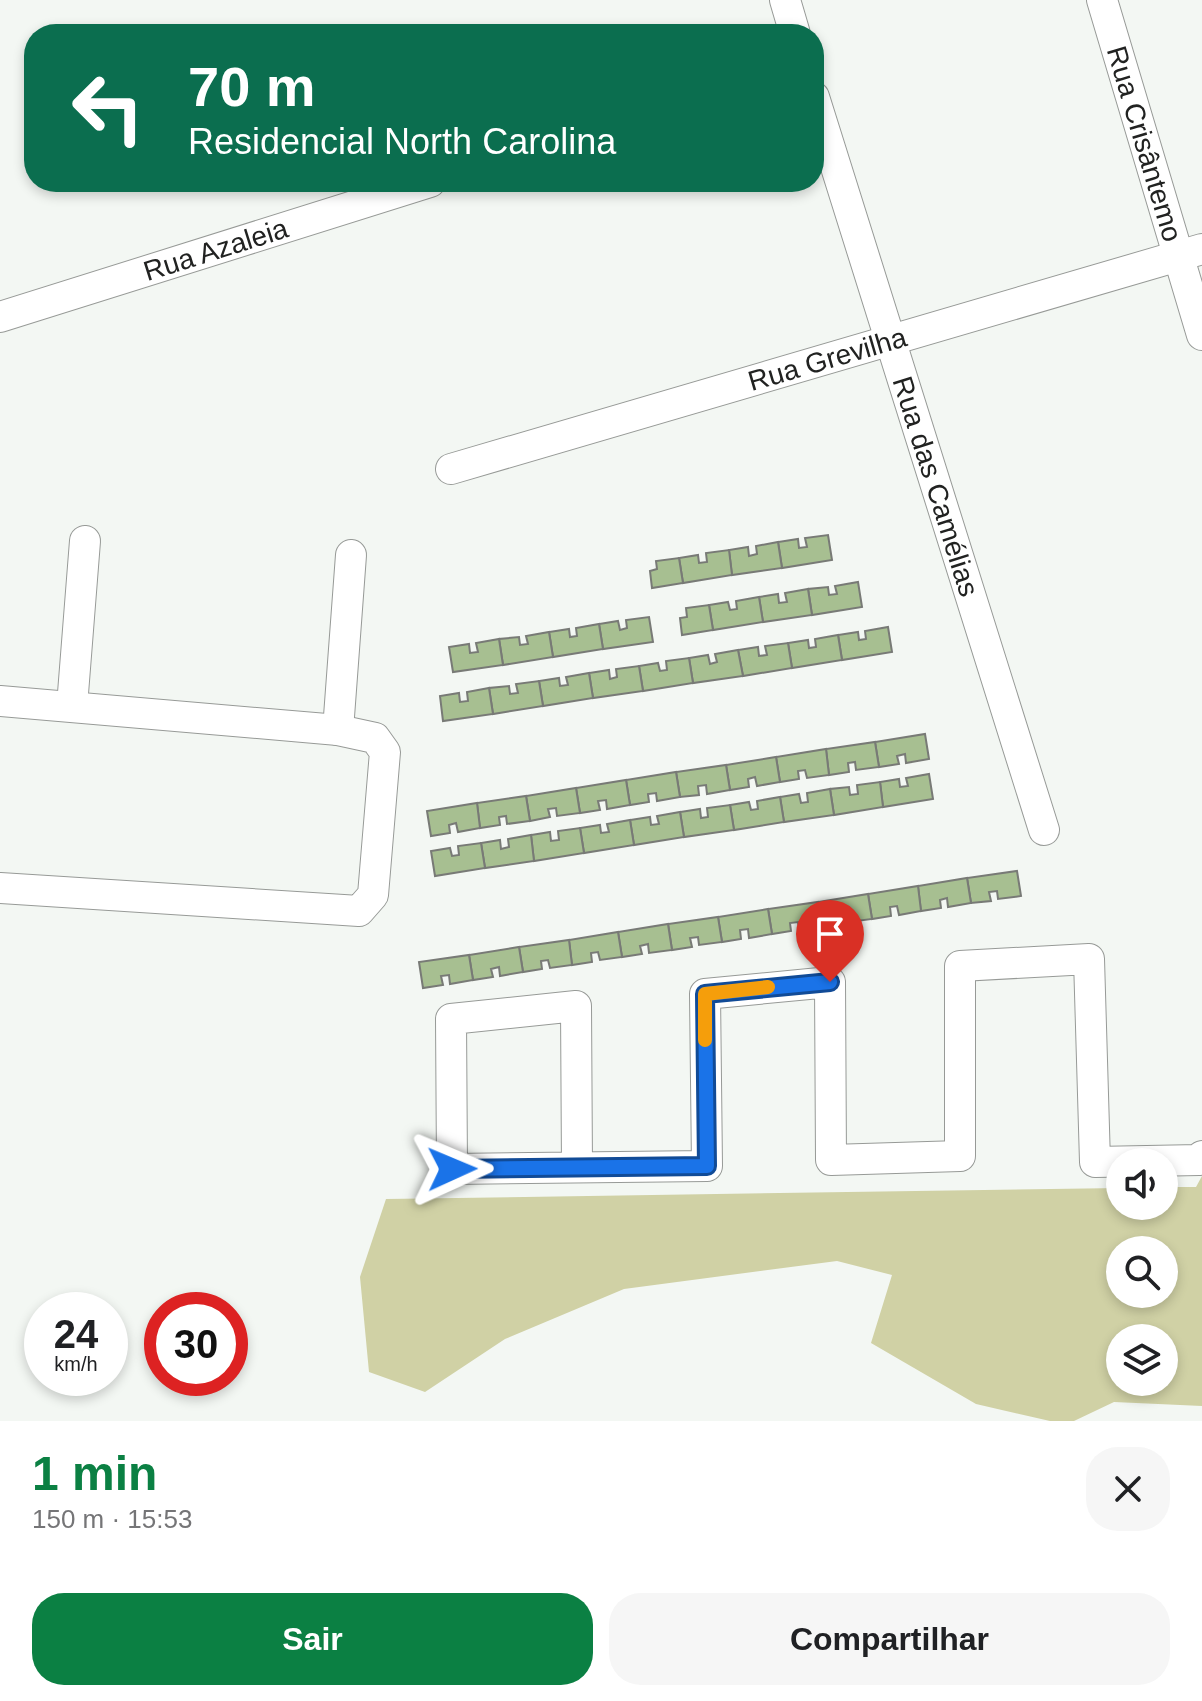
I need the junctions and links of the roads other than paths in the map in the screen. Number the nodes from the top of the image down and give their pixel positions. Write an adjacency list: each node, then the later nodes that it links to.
1 (785, 0): 3 (street)
2 (1102, 0): 6 (street, Rua Crisântemo)
3 (792, 24)
4 (824, 129): 9 (street, Rua das Camélias)
5 (398, 192): 7 (street, Rua Azaleia)
6 (1189, 252): 8 (street, Rua Crisântemo); 9 (street, Rua Grevilha)
7 (0, 317)
8 (1202, 335)
9 (889, 338): 10 (street, Rua Grevilha); 16 (street, Rua das Camélias)
10 (451, 469)
11 (85, 541): 14 (street)
12 (351, 555): 15 (street)
13 (0, 701): 14 (street)
14 (72, 706): 15 (street)
15 (338, 730): 17 (street)
16 (1044, 830)
17 (0, 888)
18 (1202, 1156): 19 (street)
19 (577, 1167): 19 (street)

